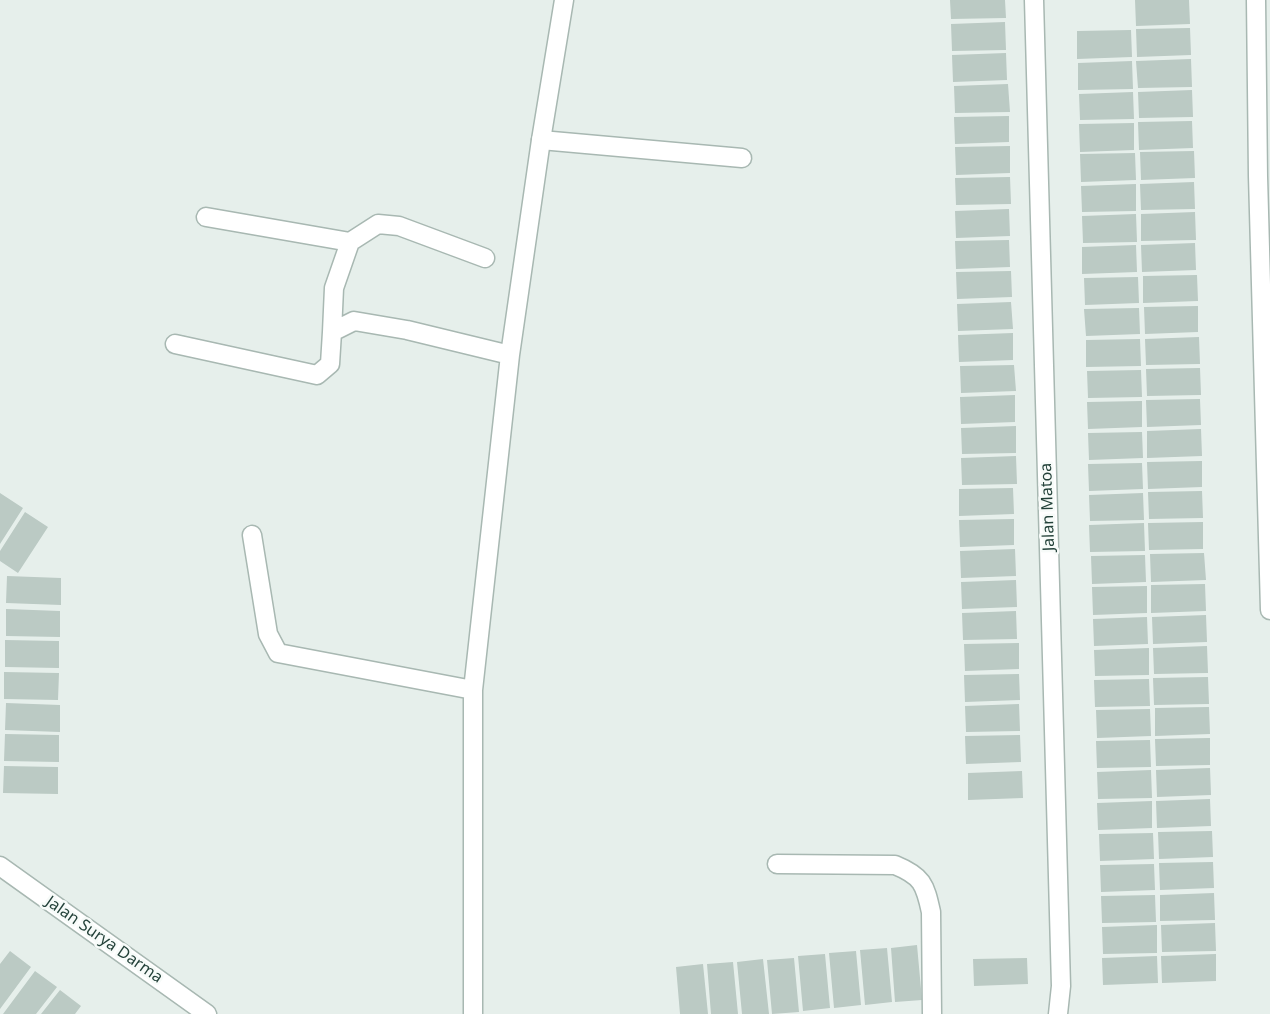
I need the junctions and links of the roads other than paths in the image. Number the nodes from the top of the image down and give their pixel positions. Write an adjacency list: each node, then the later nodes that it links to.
1 (564, 0): 4 (street)
2 (1034, 0): 21 (street, Jalan Matoa)
3 (1256, 0): 6 (street)
4 (541, 140): 5 (street); 12 (street)
5 (742, 158)
6 (1264, 176): 14 (street)
7 (206, 216): 8 (street)
8 (350, 242): 9 (street); 10 (street)
9 (485, 258)
10 (332, 332): 11 (street); 12 (street)
11 (175, 344)
12 (510, 355): 15 (street)
13 (252, 535): 15 (street)
14 (1270, 610)
15 (473, 690): 19 (street)
16 (777, 864): 20 (street)
17 (0, 866): 18 (street, Jalan Surya Darma)
18 (207, 1014)
19 (473, 1014)
20 (932, 1014)
21 (1058, 1014)

